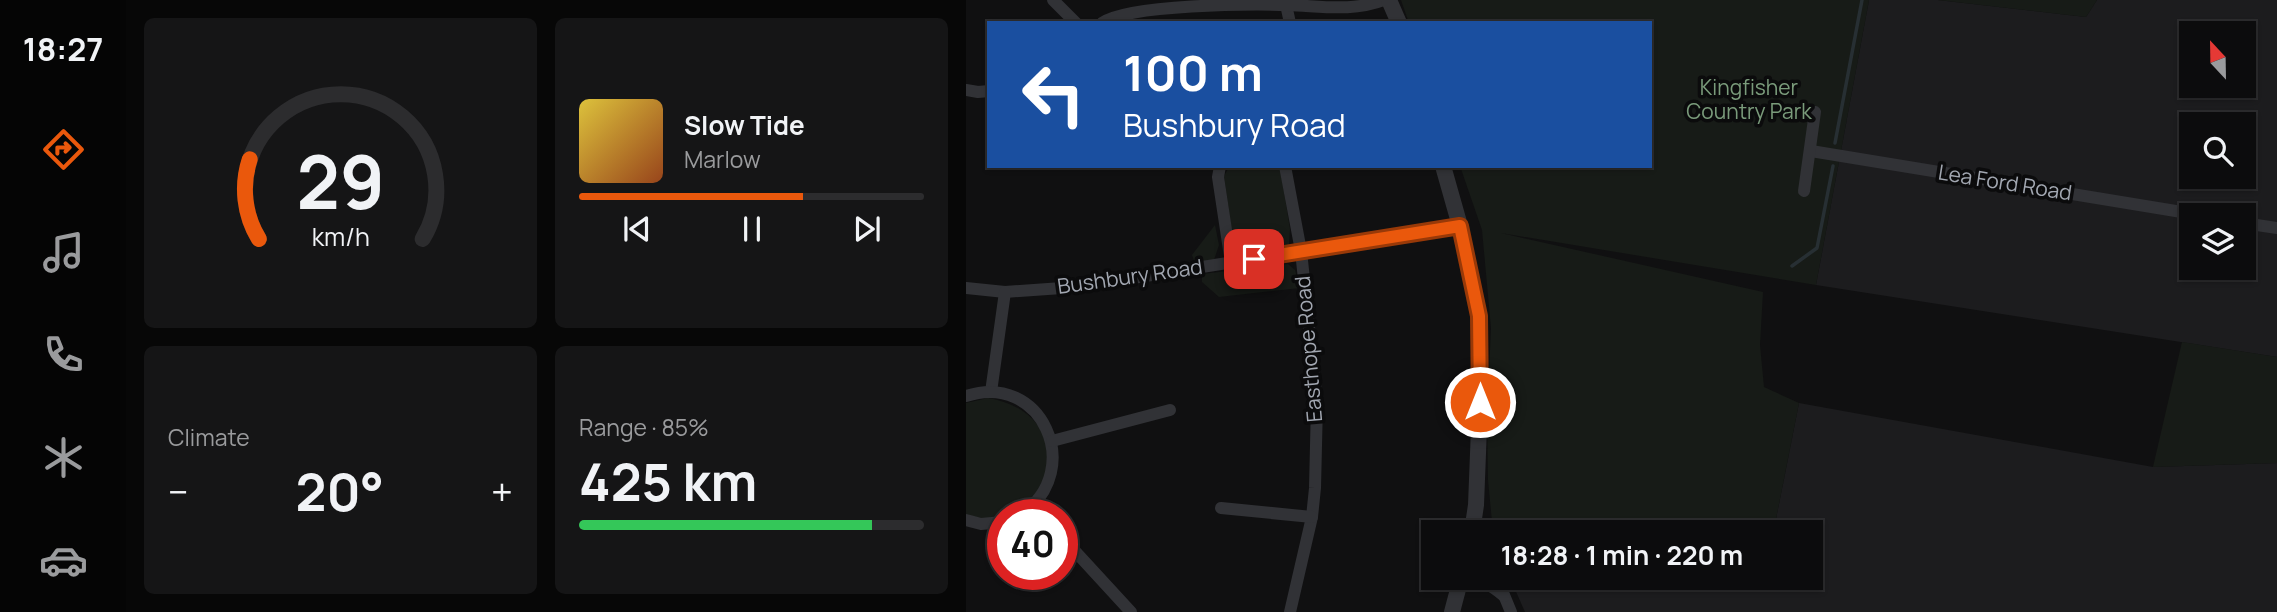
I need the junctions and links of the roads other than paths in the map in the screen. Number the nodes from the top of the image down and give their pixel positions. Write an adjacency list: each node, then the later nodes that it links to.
1 (1053, 0): 6 (street)
2 (1384, 0): 4 (street)
3 (1389, 0): 9 (street)
4 (1286, 2): 5 (street); 8 (street)
5 (1170, 4): 7 (street)
6 (1074, 21)
7 (1107, 21)
8 (1290, 21)
9 (1398, 21)
10 (966, 90): 11 (street)
11 (987, 91)
12 (1815, 112): 13 (street)
13 (1811, 151): 17 (street); 18 (street, Lea Ford Road)
14 (1220, 168): 23 (street)
15 (1285, 168): 22 (street, Easthope Road)
16 (1444, 168): 20 (street)
17 (1804, 191)
18 (2179, 212)
19 (2256, 225): 21 (street)
20 (1460, 226): 22 (street, Bushbury Road); 34 (street)
21 (2277, 228)
22 (1301, 251): 23 (street, Bushbury Road); 32 (street, Easthope Road)
23 (1231, 263): 25 (street, Bushbury Road)
24 (966, 288): 25 (street, Bushbury Road)
25 (1005, 292): 26 (street)
26 (991, 392): 27 (street); 29 (street)
27 (966, 396)
28 (1170, 410): 29 (street)
29 (1052, 441): 30 (street)
30 (1041, 499)
31 (1221, 508): 32 (street)
32 (1312, 517): 42 (street, Easthope Road)
33 (966, 520): 35 (street)
34 (1475, 520)
35 (987, 523)
36 (1078, 554): 41 (street)
37 (1458, 590): 43 (street)
38 (1497, 590): 40 (street)
39 (1502, 590): 40 (street)
40 (1504, 596): 44 (street)
41 (1131, 612)
42 (1290, 612)
43 (1452, 612)
44 (1511, 612)

